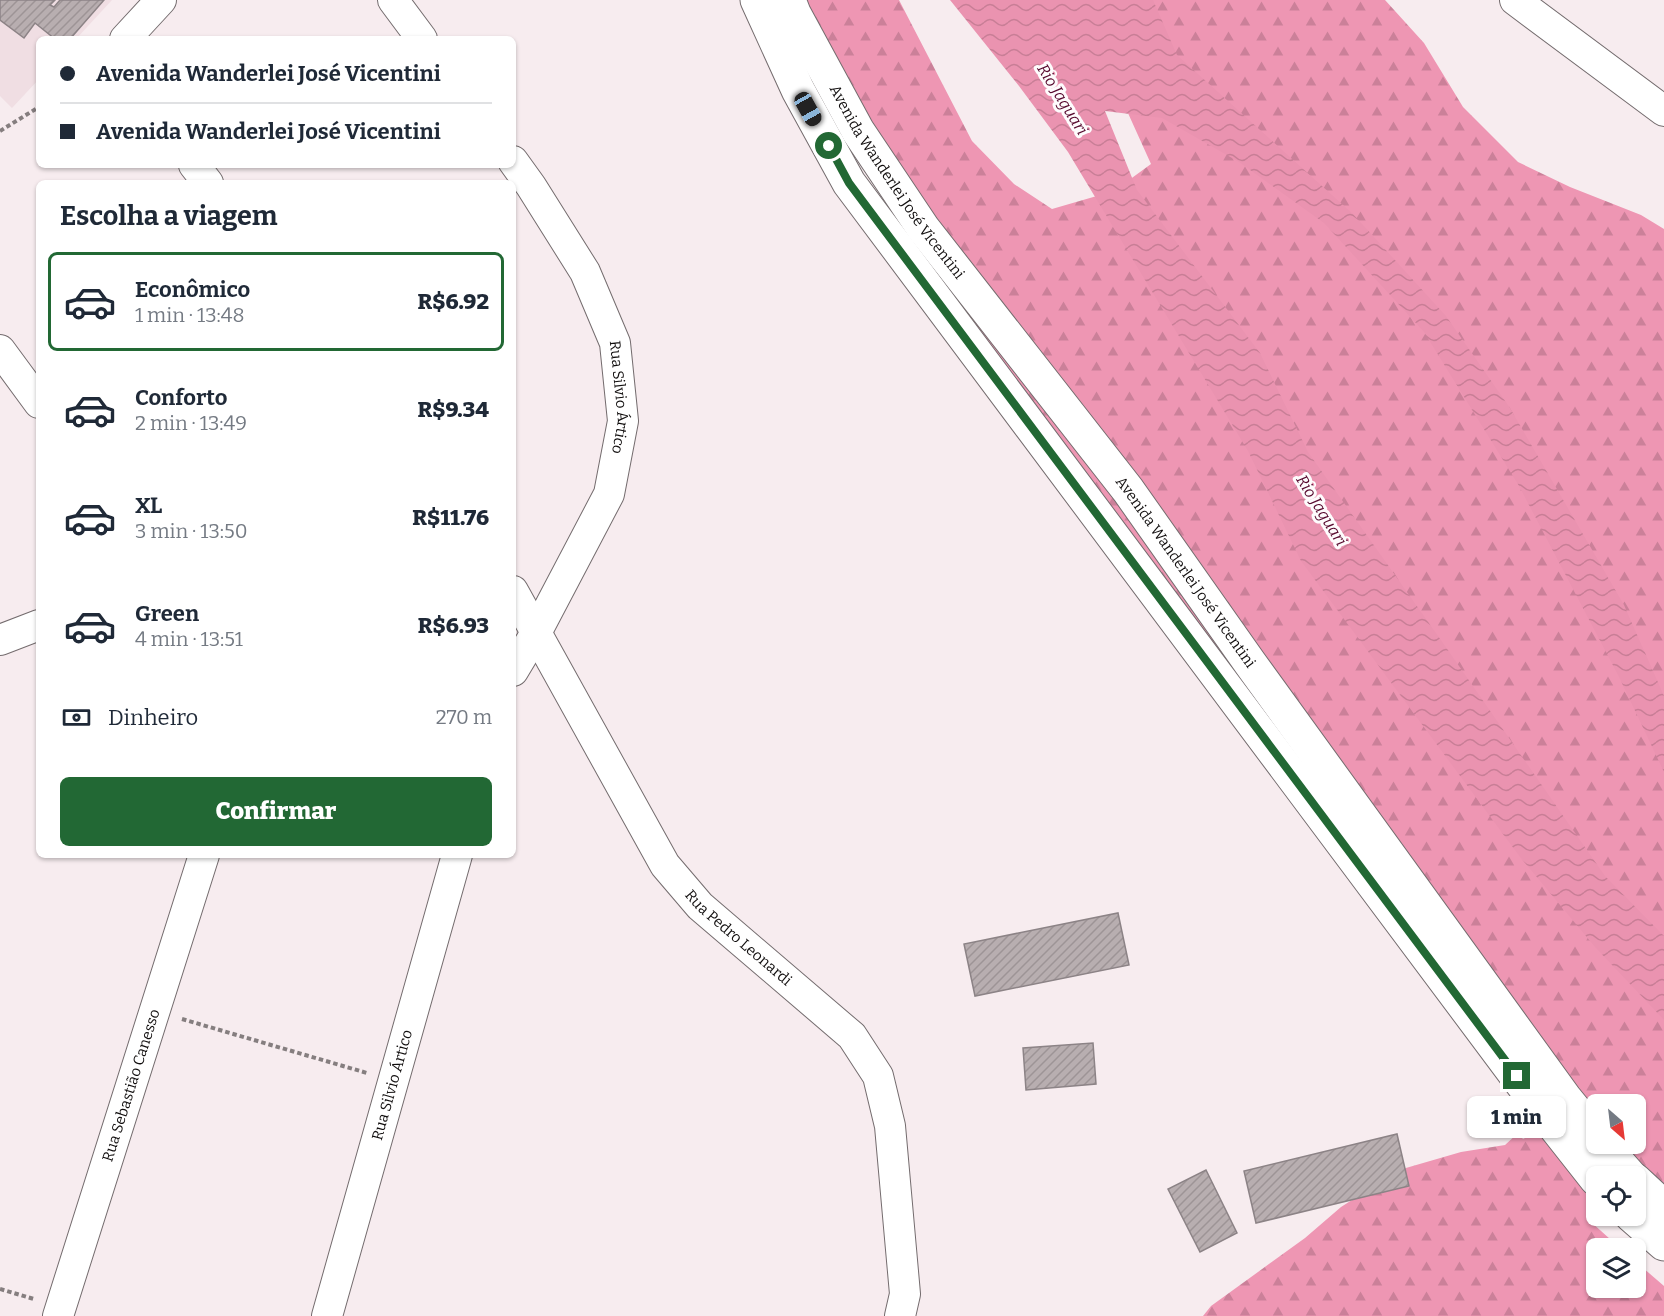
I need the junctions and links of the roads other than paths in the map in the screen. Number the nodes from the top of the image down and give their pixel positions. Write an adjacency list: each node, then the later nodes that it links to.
1 (161, 0): 6 (street)
2 (393, 0): 7 (street)
3 (757, 0): 23 (main road)
4 (789, 0): 21 (main road, Avenida Wanderlei José Vicentini)
5 (1515, 0): 8 (street)
6 (128, 36)
7 (420, 36)
8 (1664, 111)
9 (516, 165): 16 (street, Rua Silvio Ártico)
10 (196, 168): 11 (street)
11 (206, 180)
12 (0, 350): 13 (street)
13 (36, 399)
14 (516, 596): 16 (street, Rua Pedro Leonardi)
15 (36, 626): 17 (street)
16 (537, 631): 18 (street, Rua Silvio Ártico); 29 (street, Rua Pedro Leonardi)
17 (0, 640)
18 (516, 666)
19 (203, 858): 30 (street, Rua Sebastião Canesso)
20 (456, 858): 31 (street, Rua Silvio Ártico)
21 (1586, 1124)
22 (1611, 1154): 24 (main road)
23 (1586, 1166)
24 (1621, 1166)
25 (1646, 1190): 26 (main road)
26 (1664, 1207)
27 (1644, 1226): 28 (main road)
28 (1664, 1244)
29 (909, 1309)
30 (58, 1316)
31 (327, 1316)

